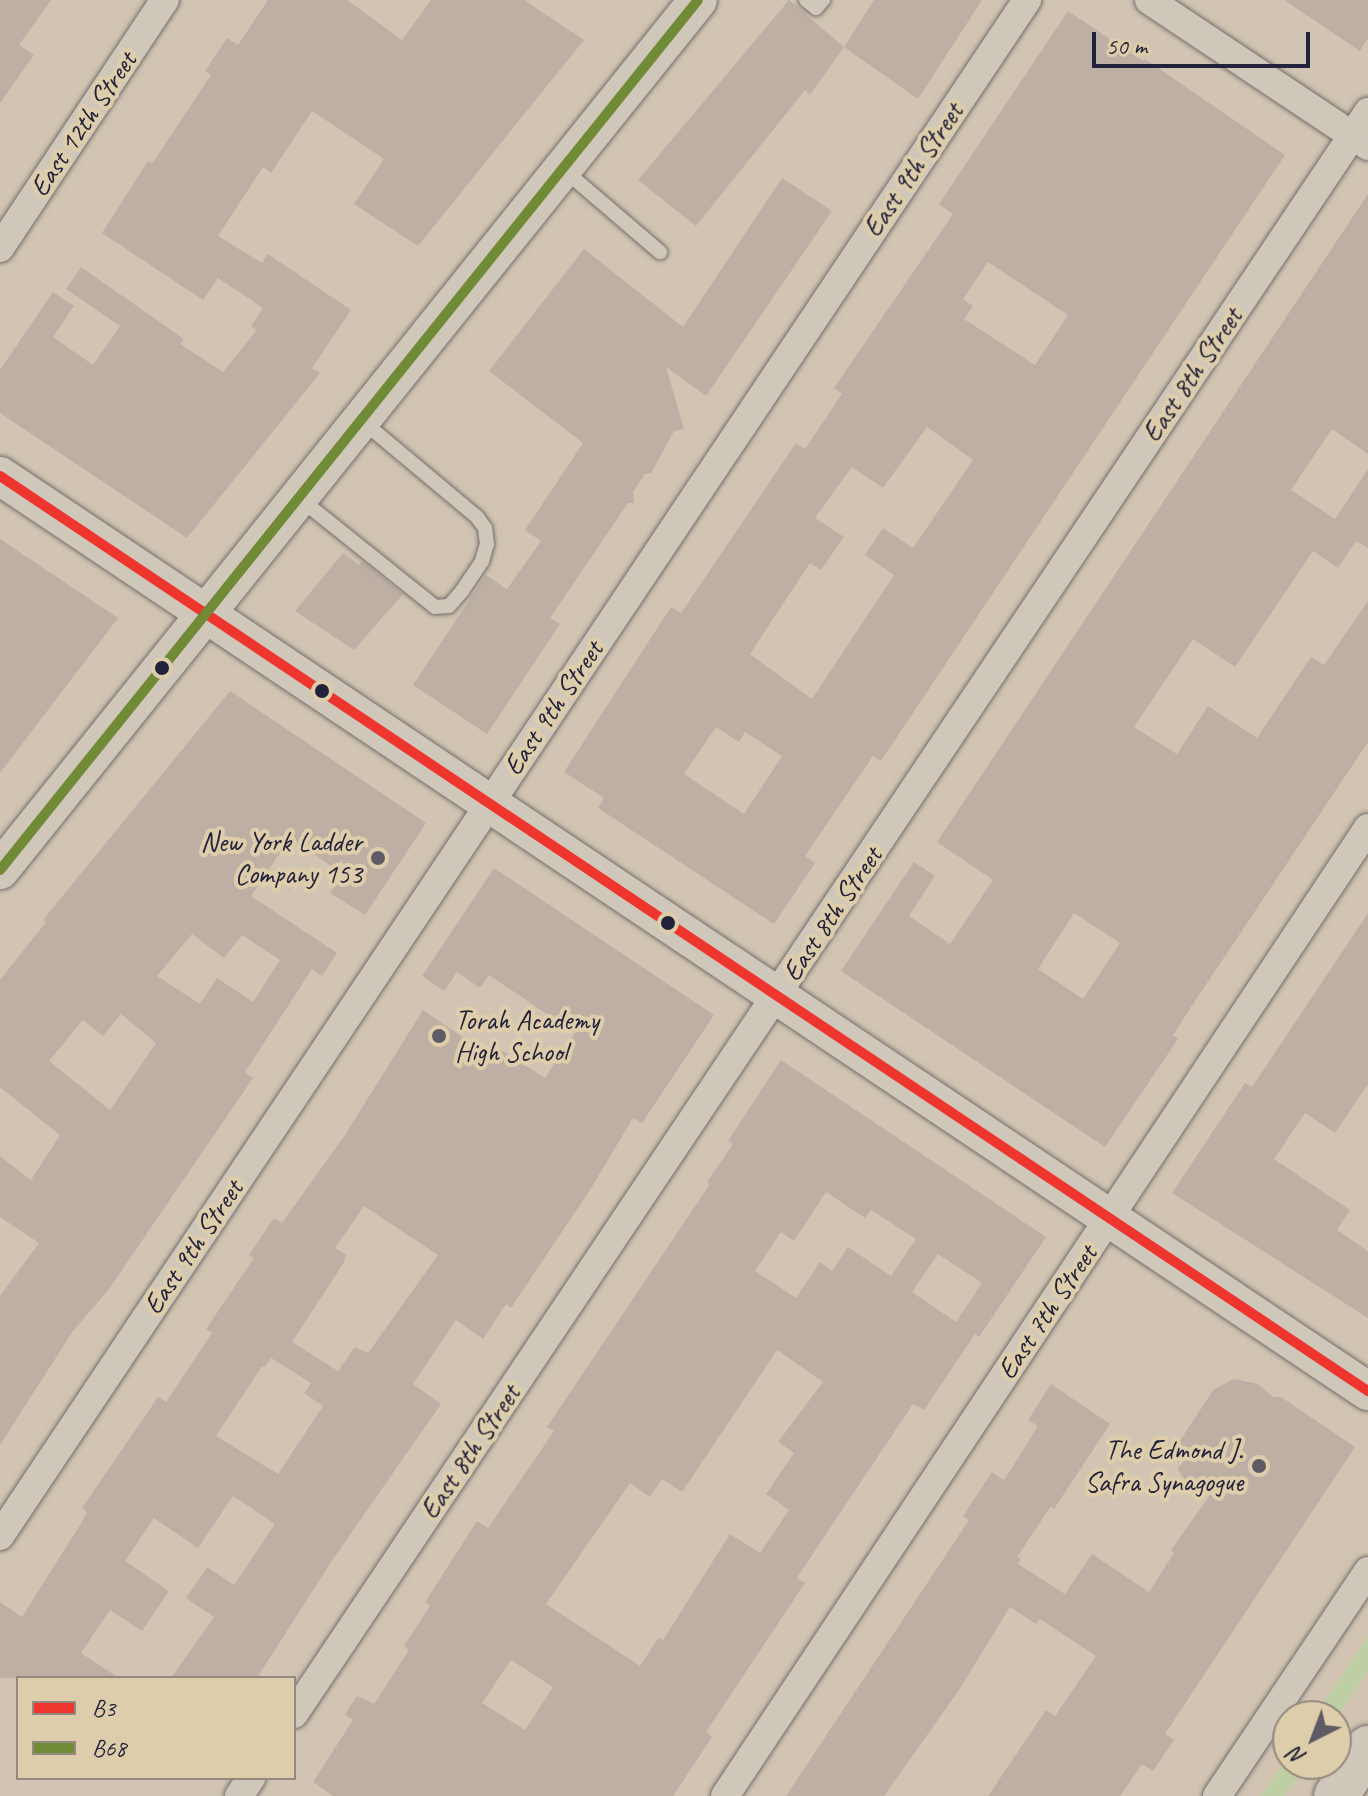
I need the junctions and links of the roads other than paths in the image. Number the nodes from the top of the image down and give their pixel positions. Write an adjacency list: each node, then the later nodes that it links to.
1 (165, 0): 9 (street, East 12th Street)
2 (698, 0): 8 (main road)
3 (806, 0): 4 (lane)
4 (823, 0)
5 (1027, 0): 15 (street, East 9th Street)
6 (1149, 0): 7 (street)
7 (1363, 131): 18 (street, East 8th Street)
8 (562, 169): 10 (lane); 11 (main road)
9 (0, 248)
10 (660, 252)
11 (360, 420): 13 (main road); 13 (lane)
12 (0, 476): 14 (main road)
13 (298, 497): 14 (main road)
14 (205, 613): 15 (main road); 17 (main road)
15 (489, 803): 18 (main road); 21 (street, East 9th Street)
16 (1368, 828): 19 (street, East 7th Street)
17 (0, 870)
18 (777, 996): 19 (main road); 23 (street, East 8th Street)
19 (1110, 1218): 20 (main road); 25 (street, East 7th Street)
20 (1368, 1391)
21 (0, 1536)
22 (1368, 1571): 26 (street)
23 (296, 1711)
24 (1368, 1748): 27 (main road)
25 (725, 1796)
26 (1217, 1796)
27 (1336, 1796)

